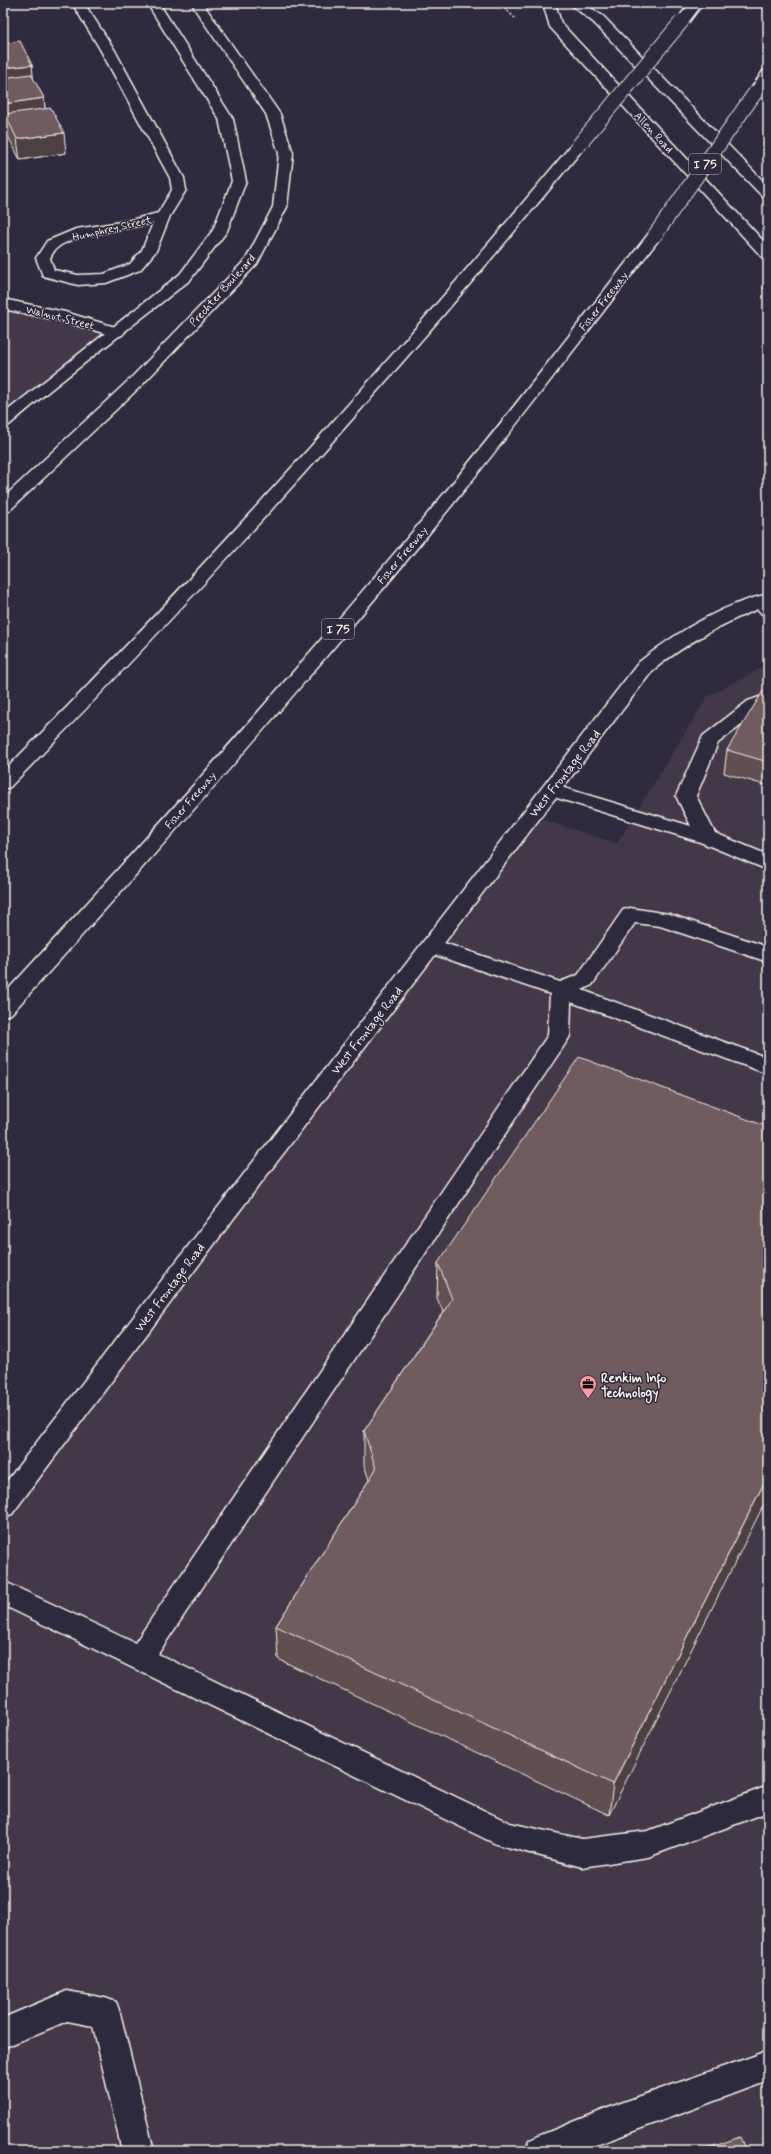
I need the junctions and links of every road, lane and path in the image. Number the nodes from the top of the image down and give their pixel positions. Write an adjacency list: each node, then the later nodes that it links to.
1 (78, 3): 9 (main road, Humphrey Street)
2 (156, 3): 12 (main road)
3 (199, 3): 14 (main road, Prechter Boulevard)
4 (549, 3): 10 (main road, Allen Road)
5 (575, 3): 8 (main road)
6 (696, 3): 17 (main road, bridge)
7 (768, 74): 24 (main road, Fisher Freeway / I 75, bridge)
8 (768, 194)
9 (164, 216): 9 (main road, Humphrey Street)
10 (768, 255)
11 (3, 304): 12 (main road, Walnut Street)
12 (117, 332): 13 (main road)
13 (3, 422)
14 (3, 507)
15 (765, 604): 18 (main road, West Frontage Road)
16 (768, 700): 19 (main road)
17 (3, 783)
18 (551, 790): 19 (main road); 21 (main road, West Frontage Road)
19 (707, 836): 20 (main road)
20 (768, 862)
21 (431, 946): 23 (main road); 26 (main road, West Frontage Road)
22 (768, 954): 23 (main road)
23 (561, 990): 25 (main road); 28 (main road)
24 (3, 1009)
25 (768, 1066)
26 (3, 1506)
27 (3, 1592): 28 (main road)
28 (140, 1658): 29 (main road)
29 (768, 1799)
30 (3, 2033): 32 (main road)
31 (768, 2066): 33 (main road)
32 (138, 2151)
33 (541, 2151)

